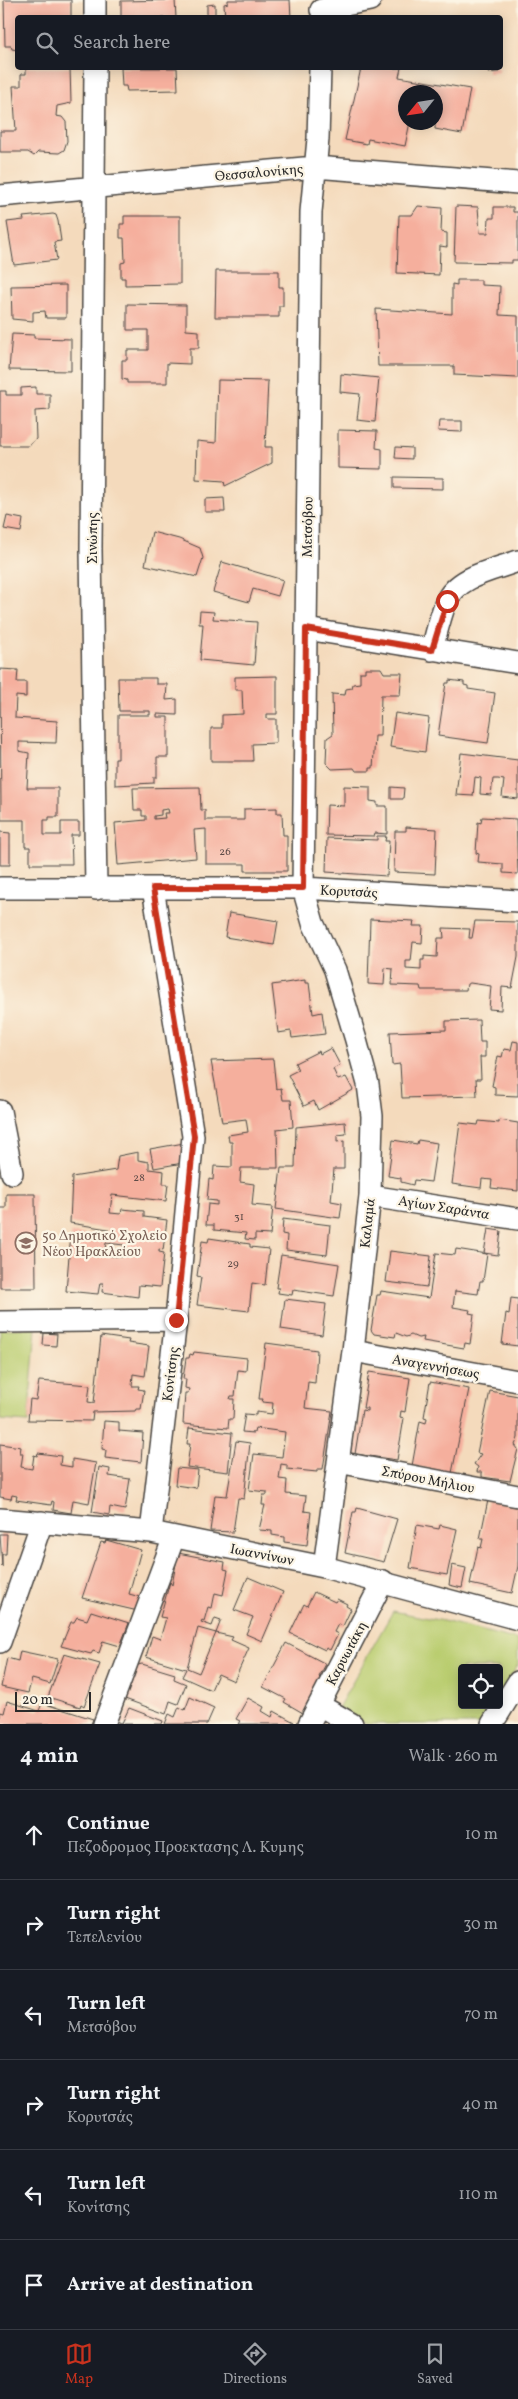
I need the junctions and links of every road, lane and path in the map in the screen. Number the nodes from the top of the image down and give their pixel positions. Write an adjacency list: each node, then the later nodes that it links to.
1 (95, 0): 4 (street)
2 (370, 0): 3 (street)
3 (321, 9)
4 (95, 15)
5 (95, 70): 9 (street, Σινώπης)
6 (320, 70): 7 (street, Μετσόβου)
7 (315, 167): 8 (street, Θεσσαλονίκης); 9 (street, Θεσσαλονίκης); 12 (street, Μετσόβου)
8 (518, 183)
9 (95, 187): 10 (street, Θεσσαλονίκης); 18 (street, Σινώπης)
10 (0, 196)
11 (518, 561): 13 (street)
12 (306, 629): 13 (street); 17 (street, Μετσόβου)
13 (432, 650): 14 (street)
14 (518, 663)
15 (0, 888): 18 (street, Κορυτσάς)
16 (153, 888): 17 (street, Κορυτσάς); 18 (street, Κορυτσάς); 24 (street, Κονίτσης)
17 (303, 888): 19 (street, Κορυτσάς); 22 (street, Καλαμά)
18 (96, 889)
19 (518, 901)
20 (0, 1111): 21 (street)
21 (12, 1173)
22 (370, 1196): 23 (street, Αγίων Σαράντα); 26 (street, Καλαμά)
23 (518, 1219)
24 (176, 1320): 25 (street); 32 (street, Κονίτσης)
25 (0, 1322)
26 (353, 1351): 27 (street, Αναγεννήσεως); 28 (street, Καλαμά)
27 (518, 1381)
28 (338, 1462): 29 (street, Σπύρου Μήλιου); 34 (street, Καλαμά)
29 (518, 1496)
30 (0, 1519): 31 (street, Ιωαννίνων)
31 (42, 1522): 32 (street, Ιωαννίνων); 37 (street)
32 (151, 1532): 33 (street, Ιωαννίνων)
33 (174, 1537): 34 (street, Ιωαννίνων); 40 (street)
34 (324, 1567): 35 (street, Ιωαννίνων)
35 (383, 1582): 36 (street, Ιωαννίνων); 39 (street, Καρυωτάκη)
36 (518, 1619)
37 (0, 1642)
38 (518, 1682): 43 (street)
39 (319, 1705): 41 (street, Καρυωτάκη); 42 (street)
40 (104, 1724)
41 (309, 1724)
42 (352, 1724)
43 (492, 1724)

